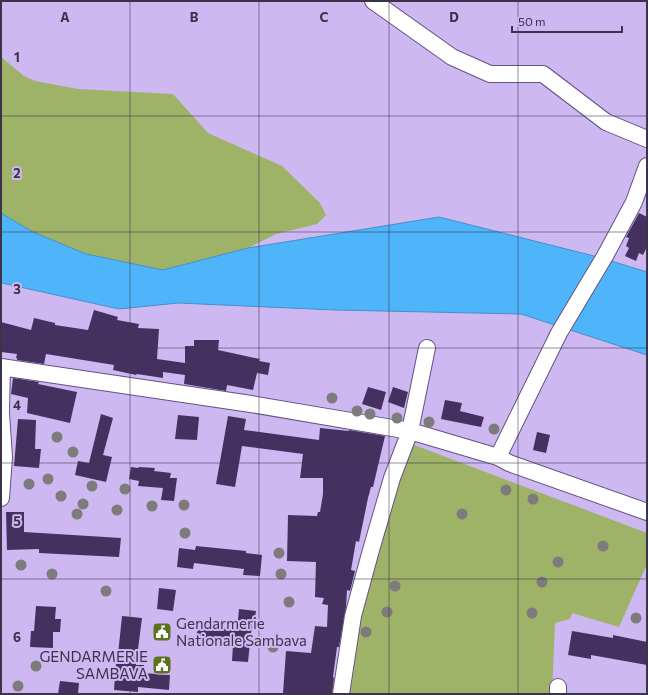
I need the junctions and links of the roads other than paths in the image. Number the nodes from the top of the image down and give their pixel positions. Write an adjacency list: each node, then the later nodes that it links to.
1 (373, 1): 2 (street)
2 (647, 139)
3 (647, 166): 8 (street)
4 (427, 348): 7 (street)
5 (1, 367): 6 (street); 7 (street)
6 (1, 412): 9 (street)
7 (410, 431): 8 (street); 11 (street)
8 (498, 457): 10 (street)
9 (1, 498)
10 (647, 512)
11 (341, 694)

